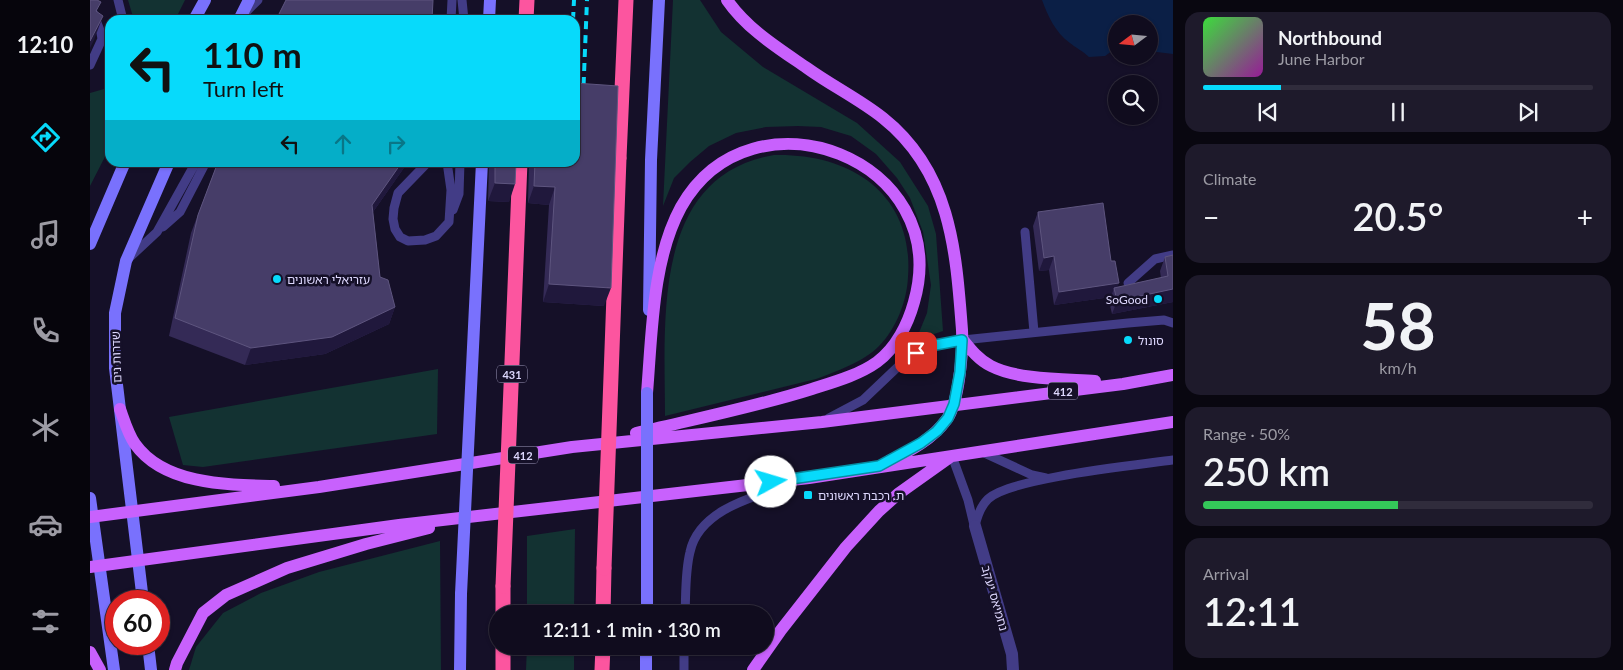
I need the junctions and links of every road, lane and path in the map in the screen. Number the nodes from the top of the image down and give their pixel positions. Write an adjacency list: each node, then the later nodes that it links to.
1 (118, 0): 14 (lane)
2 (199, 0): 15 (street)
3 (204, 0): 16 (main road)
4 (249, 0): 17 (main road)
5 (258, 0): 18 (lane)
6 (452, 0): 19 (lane)
7 (462, 0): 20 (lane)
8 (490, 0): 21 (main road)
9 (526, 0): 22 (highway)
10 (626, 0): 67 (highway, bridge)
11 (659, 0): 45 (main road)
12 (726, 0): 42 (main road)
13 (90, 5): 23 (lane)
14 (122, 15)
15 (196, 15)
16 (196, 15)
17 (242, 15)
18 (244, 15)
19 (451, 15)
20 (464, 15)
21 (489, 15)
22 (526, 15)
23 (90, 65)
24 (123, 167): 36 (main road)
25 (167, 167): 38 (main road, שדרות נים)
26 (193, 167): 34 (lane)
27 (203, 167): 34 (lane)
28 (423, 167): 33 (lane)
29 (448, 167): 33 (lane)
30 (460, 167): 33 (lane)
31 (482, 167): 80 (main road, bridge)
32 (520, 167): 66 (highway, 431, bridge)
33 (449, 222)
34 (157, 232): 38 (lane)
35 (1025, 232): 41 (lane)
36 (90, 244)
37 (1173, 255): 39 (lane)
38 (126, 261): 47 (main road, שדרות נים)
39 (1128, 283)
40 (1170, 321): 41 (lane)
41 (1034, 332): 42 (lane)
42 (962, 340): 44 (main road); 46 (main road); 48 (lane)
43 (1173, 375): 44 (main road, 412)
44 (1123, 384): 46 (main road, 412)
45 (648, 393): 50 (main road); 68 (main road, bridge)
46 (954, 404): 48 (main road, 412); 54 (main road)
47 (120, 409): 57 (main road); 59 (main road, שדרות נים)
48 (822, 422): 50 (main road, 412)
49 (1173, 422): 51 (main road)
50 (572, 447): 57 (main road, 412)
51 (979, 451): 52 (main road); 56 (lane)
52 (952, 456): 54 (main road); 62 (lane); 85 (main road)
53 (1173, 460): 56 (lane)
54 (879, 466): 55 (main road)
55 (809, 478): 61 (main road); 69 (lane)
56 (1049, 479): 62 (lane)
57 (319, 487): 59 (main road, 412)
58 (90, 498): 60 (main road)
59 (132, 510): 60 (main road, 412); 63 (main road, שדרות נים)
60 (91, 516): 64 (main road)
61 (480, 516): 63 (main road); 79 (main road)
62 (975, 526): 86 (street, נחמיאס יעקב)
63 (138, 560): 64 (main road); 65 (main road, שדרות נים)
64 (95, 566): 77 (main road)
65 (142, 590)
66 (503, 605)
67 (603, 605)
68 (647, 605)
69 (686, 605)
70 (90, 652): 76 (main road)
71 (149, 655): 78 (main road)
72 (503, 655): 81 (highway)
73 (603, 655): 82 (highway)
74 (646, 655): 83 (main road)
75 (684, 655): 84 (lane)
76 (100, 670)
77 (114, 670)
78 (151, 670)
79 (175, 670)
80 (460, 670)
81 (502, 670)
82 (602, 670)
83 (646, 670)
84 (684, 670)
85 (753, 670)
86 (1013, 670)

